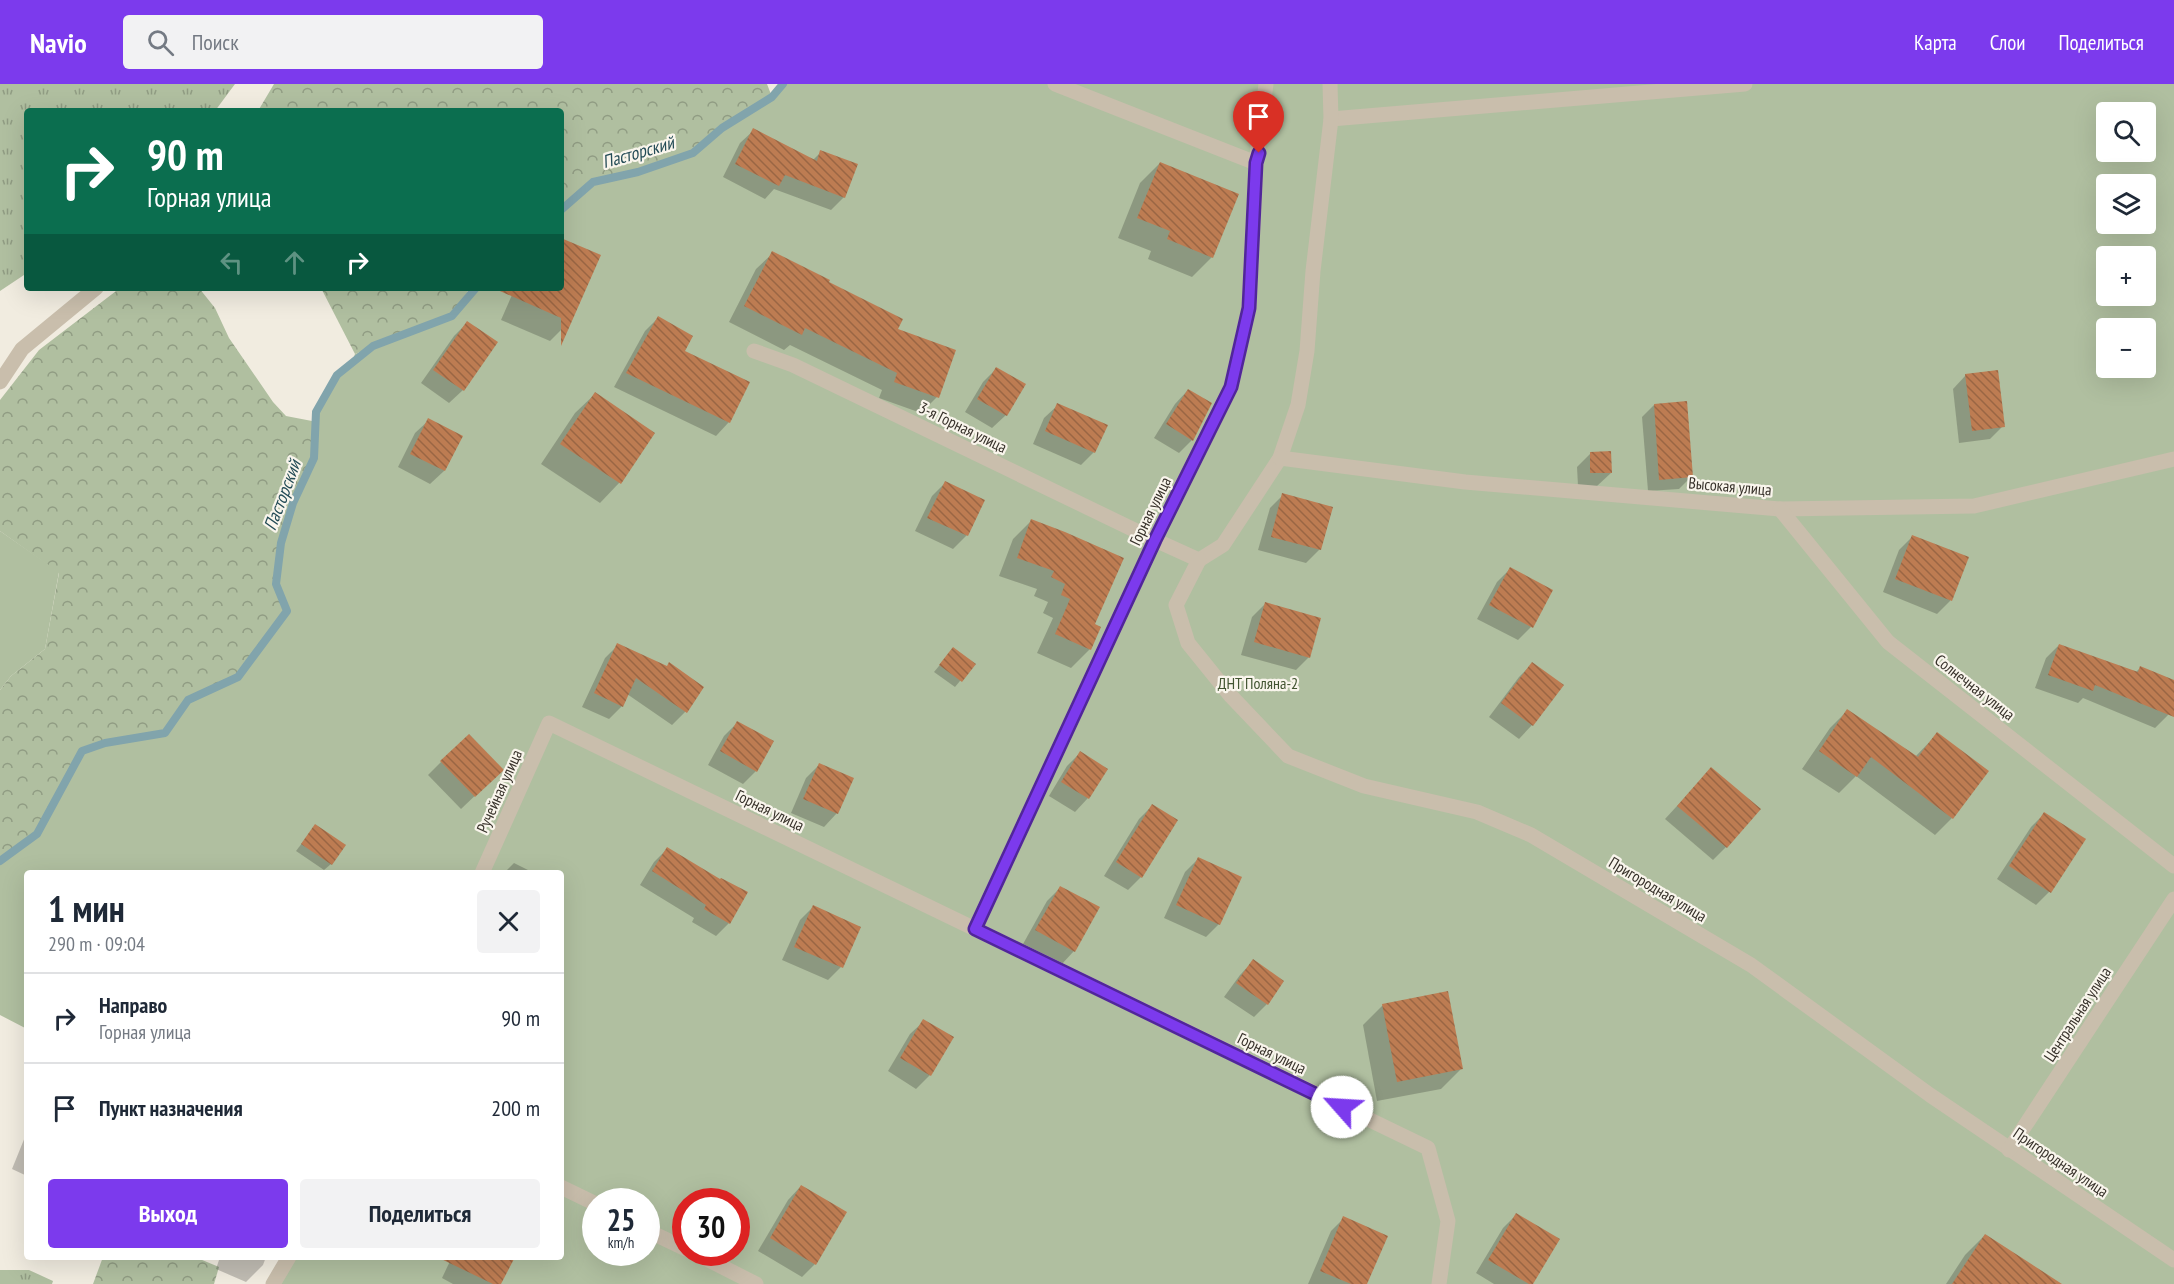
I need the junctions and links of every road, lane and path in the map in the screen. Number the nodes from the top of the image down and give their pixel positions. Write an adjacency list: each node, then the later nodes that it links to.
1 (1055, 84): 6 (street)
2 (1266, 84): 6 (street, Горная улица)
3 (1330, 84): 5 (street)
4 (1745, 84): 5 (street)
5 (1330, 119): 10 (street)
6 (1256, 163): 13 (street, Горная улица)
7 (92, 291): 9 (street)
8 (754, 351): 13 (street, 3-я Горная улица)
9 (0, 382)
10 (1280, 459): 12 (street, Высокая улица); 14 (street)
11 (2174, 459): 12 (street, Высокая улица)
12 (1780, 509): 16 (street, Солнечная улица)
13 (1155, 540): 14 (street, 3-я Горная улица); 19 (street, Горная улица)
14 (1199, 560): 20 (street, Пригородная улица)
15 (549, 723): 17 (street, Ручейная улица); 19 (street, Горная улица)
16 (2174, 866)
17 (483, 870)
18 (2174, 899): 20 (street, Центральная улица)
19 (975, 929): 28 (street, Горная улица)
20 (2009, 1149): 24 (street, Пригородная улица)
21 (564, 1188): 22 (street)
22 (582, 1197)
23 (287, 1260): 26 (street)
24 (2174, 1260)
25 (721, 1266): 27 (street)
26 (273, 1284)
27 (756, 1284)
28 (1438, 1284)

